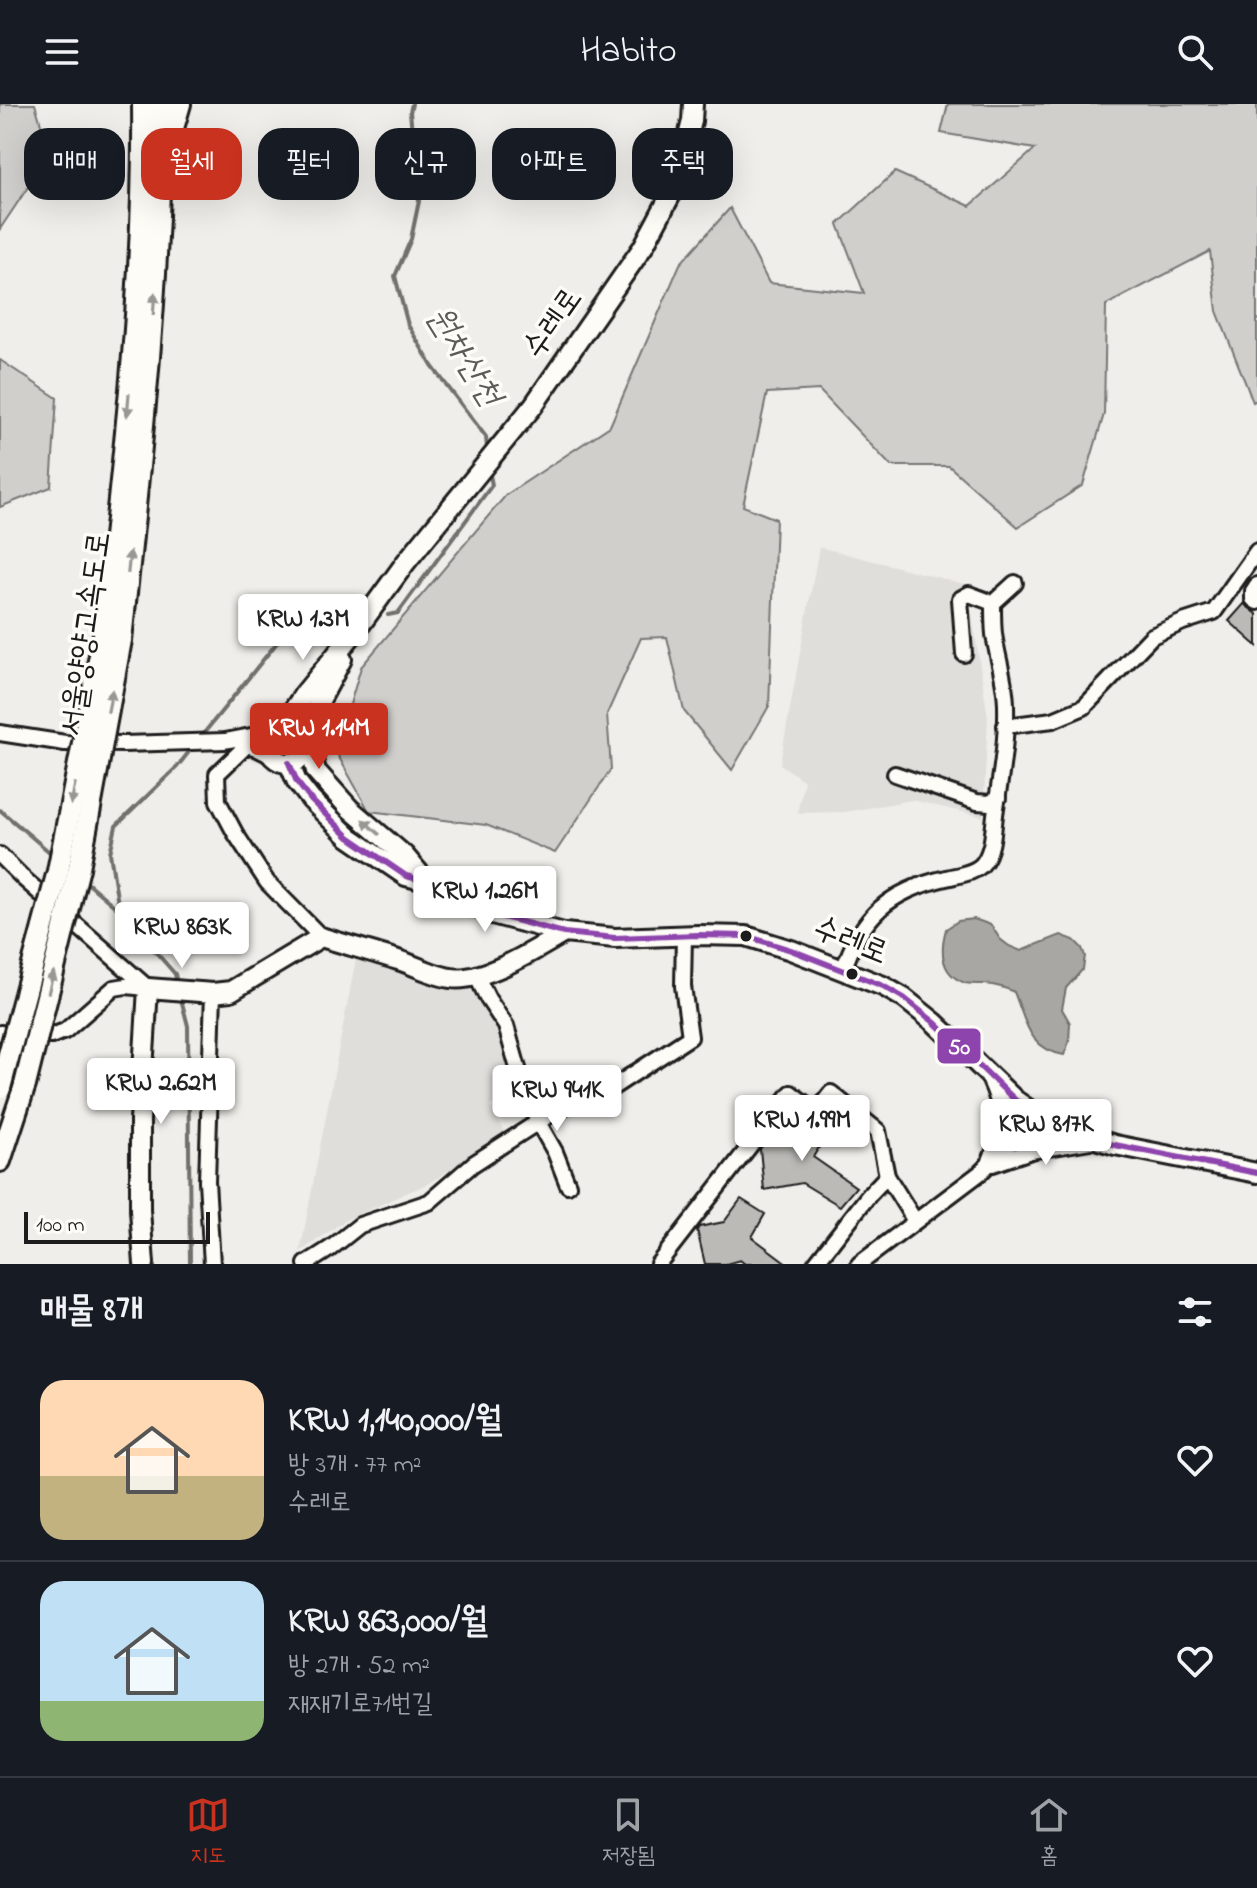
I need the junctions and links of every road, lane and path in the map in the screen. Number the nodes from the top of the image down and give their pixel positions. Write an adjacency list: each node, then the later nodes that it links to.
1 (143, 104): 14 (highway, 서울양양고속도로, one-way to 14)
2 (161, 104): 5 (highway, 서울양양고속도로)
3 (180, 104): 6 (highway)
4 (693, 104): 13 (main road, 수레로)
5 (161, 128)
6 (173, 128)
7 (159, 200): 14 (highway, 서울양양고속도로, one-way to 7)
8 (1257, 551): 17 (street)
9 (1015, 583): 12 (street)
10 (1257, 585): 11 (street)
11 (1257, 602)
12 (993, 603): 15 (street); 17 (street)
13 (358, 628): 16 (main road, 수레로); 19 (main road, 수레로)
14 (112, 638): 36 (highway, 서울양양고속도로, one-way to 36, bridge); 40 (highway, 서울양양고속도로, one-way to 14, bridge)
15 (964, 654)
16 (278, 725): 19 (main road); 20 (street); 22 (main road)
17 (1005, 726): 24 (street)
18 (0, 733): 20 (street)
19 (308, 738): 22 (main road); 26 (main road, 수레로, one-way to 19)
20 (225, 741): 21 (street)
21 (247, 745): 22 (street); 29 (street)
22 (280, 760): 26 (main road, 수레로)
23 (895, 774): 24 (street)
24 (998, 798): 30 (street)
25 (0, 855): 32 (street)
26 (426, 881): 27 (main road, 수레로)
27 (564, 933): 28 (main road, 수레로); 31 (main road)
28 (684, 935): 30 (main road, 수레로); 38 (street)
29 (321, 937): 31 (main road); 33 (main road)
30 (843, 971): 35 (main road, 수레로)
31 (476, 975): 38 (street)
32 (148, 988): 33 (main road); 34 (street); 46 (main road)
33 (213, 993): 47 (street)
34 (0, 1033)
35 (988, 1076): 37 (main road, 수레로); 41 (street)
36 (0, 1088)
37 (1038, 1116): 39 (main road, 수레로); 41 (street)
38 (538, 1122): 44 (street); 48 (street)
39 (1096, 1140): 41 (street); 42 (main road, 수레로)
40 (0, 1161)
41 (988, 1165): 45 (street)
42 (1257, 1173)
43 (887, 1176): 45 (street); 49 (street); 50 (street)
44 (568, 1185)
45 (915, 1221): 51 (street)
46 (144, 1264)
47 (212, 1264)
48 (306, 1264)
49 (658, 1264)
50 (815, 1264)
51 (859, 1264)

